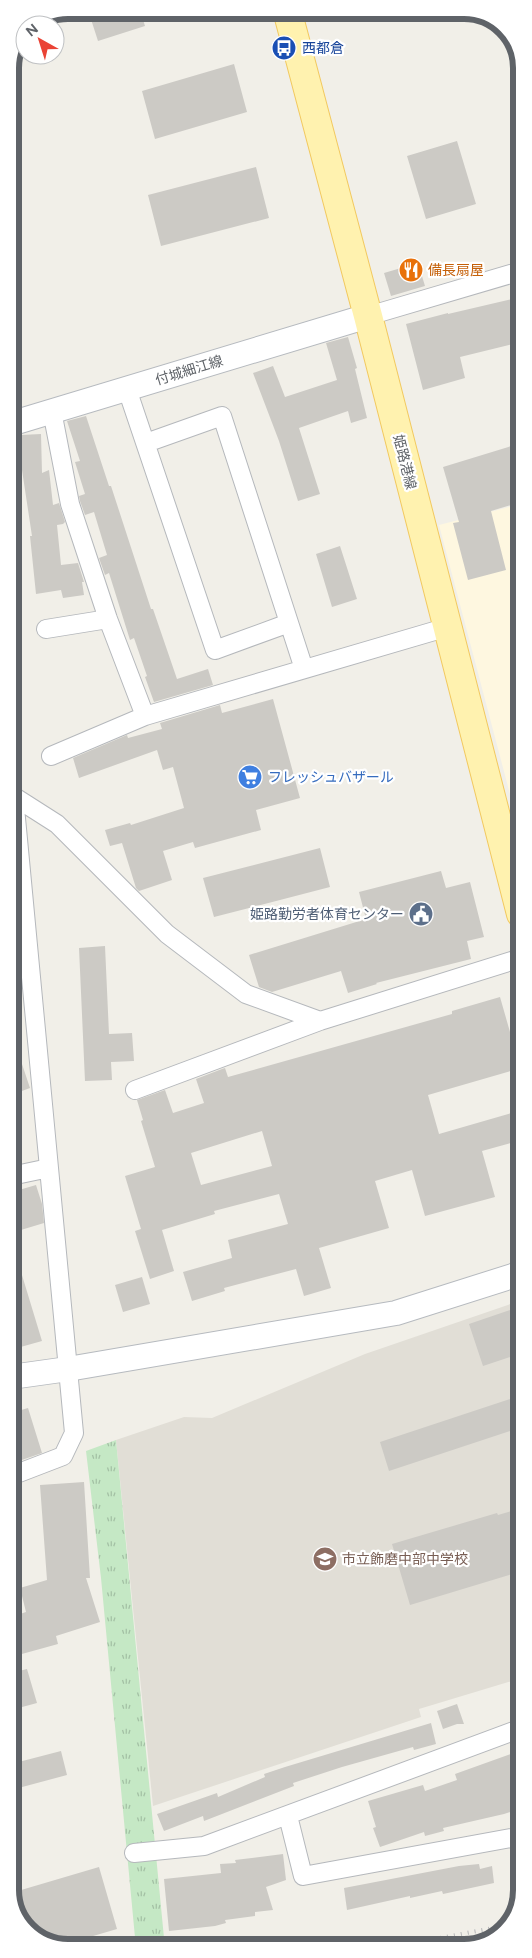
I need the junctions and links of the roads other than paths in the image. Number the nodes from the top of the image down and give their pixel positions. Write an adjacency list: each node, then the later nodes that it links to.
1 (289, 19): 3 (main road, 姫路港線)
2 (513, 273): 3 (street)
3 (368, 316): 4 (street, 付城細江線); 10 (main road, 姫路港線)
4 (127, 389): 5 (street, 付城細江線); 7 (street)
5 (52, 411): 6 (street, 付城細江線); 8 (street)
6 (19, 421)
7 (146, 443): 9 (street); 9 (street)
8 (108, 620): 11 (street); 13 (street)
9 (289, 623): 12 (street)
10 (448, 626): 12 (street); 17 (main road, 姫路港線)
11 (46, 629)
12 (304, 669): 13 (street)
13 (145, 716): 14 (street)
14 (51, 756)
15 (19, 800): 19 (street)
16 (19, 866): 21 (street)
17 (513, 882)
18 (513, 961): 19 (street)
19 (320, 1021): 20 (street)
20 (135, 1090)
21 (49, 1168): 22 (street); 24 (street)
22 (19, 1174)
23 (513, 1276): 24 (street)
24 (68, 1369): 25 (street); 26 (street)
25 (19, 1376)
26 (19, 1473)
27 (513, 1731): 28 (street)
28 (288, 1816): 29 (street); 30 (street)
29 (513, 1838)
30 (134, 1853)

